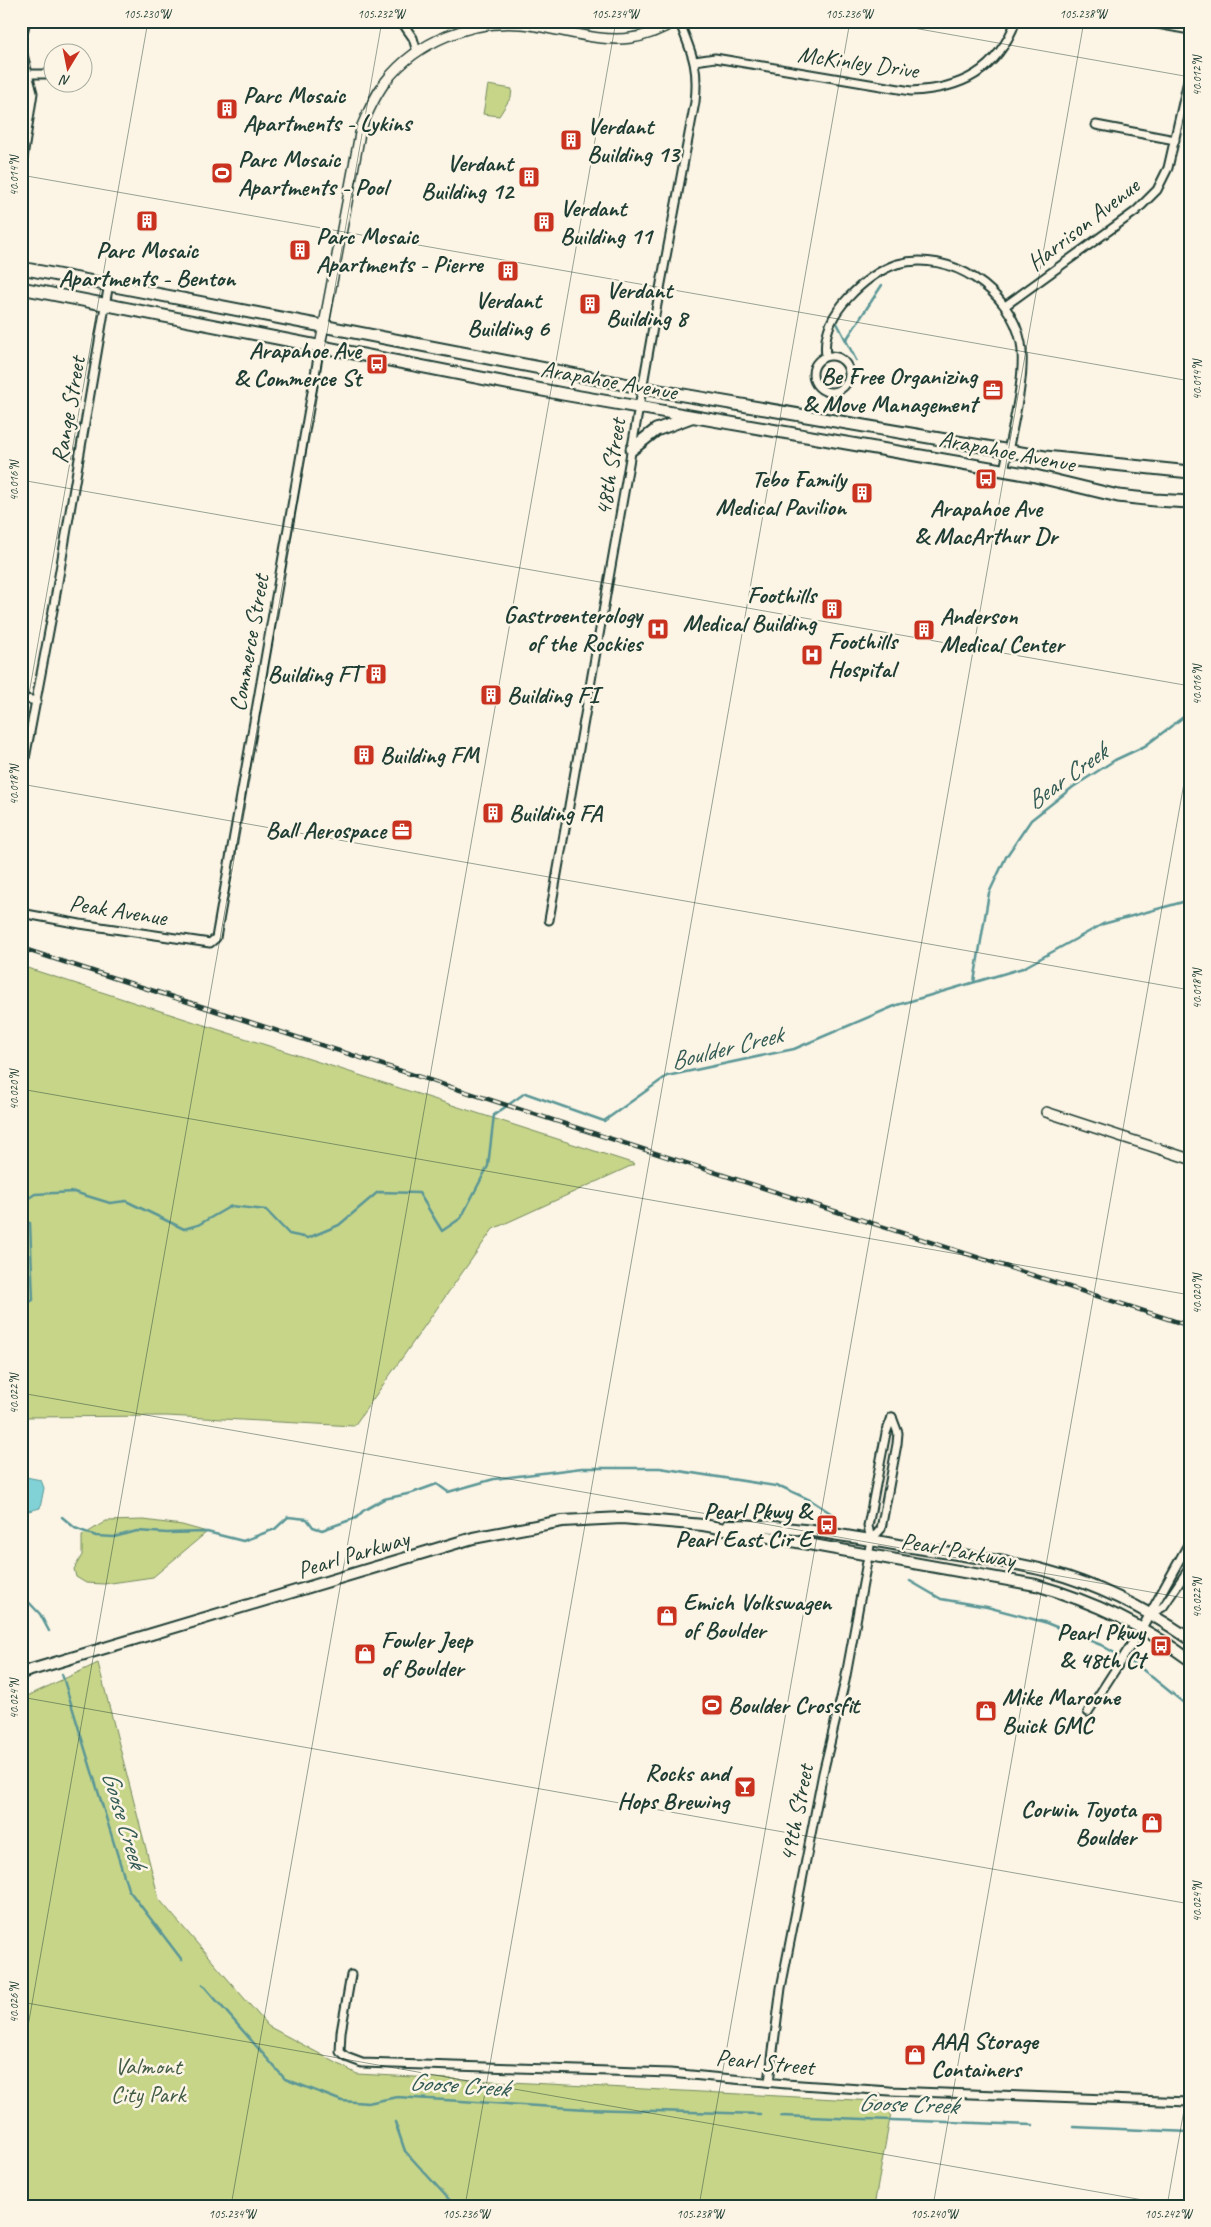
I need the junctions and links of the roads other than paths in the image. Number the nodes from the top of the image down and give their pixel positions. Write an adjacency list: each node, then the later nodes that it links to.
1 (26, 21): 8 (street)
2 (401, 21): 10 (street)
3 (678, 21): 6 (street); 11 (street, 48th Street)
4 (1016, 21): 11 (street, McKinley Drive)
5 (1141, 21): 7 (street)
6 (509, 22): 10 (street)
7 (1190, 30)
8 (21, 41)
9 (21, 46): 13 (street)
10 (417, 52): 23 (street)
11 (696, 61): 26 (street, 48th Street)
12 (1190, 72): 16 (street, Harrison Avenue)
13 (30, 74): 14 (street); 17 (street)
14 (42, 74)
15 (1096, 125): 16 (street)
16 (1174, 140): 22 (street, Harrison Avenue)
17 (21, 172)
18 (21, 268): 19 (main road, Arapahoe Avenue)
19 (109, 284): 21 (street, Range Street); 23 (main road, Arapahoe Avenue)
20 (21, 288): 21 (main road, Arapahoe Avenue)
21 (106, 304): 24 (main road, Arapahoe Avenue); 35 (street, Range Street)
22 (1005, 306): 25 (street); 30 (street)
23 (324, 326): 24 (street); 26 (main road, Arapahoe Avenue)
24 (320, 346): 27 (main road, Arapahoe Avenue); 39 (street, Commerce Street)
25 (826, 356): 25 (street)
26 (643, 387): 27 (street, 48th Street); 30 (main road, Arapahoe Avenue)
27 (639, 407): 28 (main road, Arapahoe Avenue); 29 (street, 48th Street)
28 (693, 417): 29 (main road); 31 (main road, Arapahoe Avenue)
29 (632, 449): 38 (street, 48th Street)
30 (1008, 451): 31 (street); 32 (main road, Arapahoe Avenue)
31 (1004, 471): 33 (main road, Arapahoe Avenue)
32 (1190, 472)
33 (1190, 502)
34 (21, 698): 35 (street)
35 (37, 701): 36 (street, Range Street)
36 (21, 780)
37 (21, 913): 39 (street, Peak Avenue)
38 (549, 920)
39 (210, 944)
40 (1046, 1112): 41 (street)
41 (1190, 1159)
42 (703, 1525): 43 (main road, Pearl Parkway); 45 (main road, Pearl Parkway); 51 (main road, Pearl Parkway)
43 (871, 1540): 43 (street); 45 (street, 49th Street); 47 (main road, Pearl Parkway)
44 (1190, 1541): 47 (street)
45 (868, 1554): 48 (main road, Pearl Parkway); 54 (street, 49th Street)
46 (1190, 1567): 47 (street)
47 (1150, 1613): 48 (street); 49 (main road, Pearl Parkway)
48 (1142, 1628): 50 (main road, Pearl Parkway); 52 (street)
49 (1190, 1639)
50 (1190, 1660)
51 (21, 1673)
52 (1088, 1712)
53 (351, 1975): 54 (street, Pearl Street)
54 (769, 2082): 55 (street, Pearl Street)
55 (1190, 2102)

